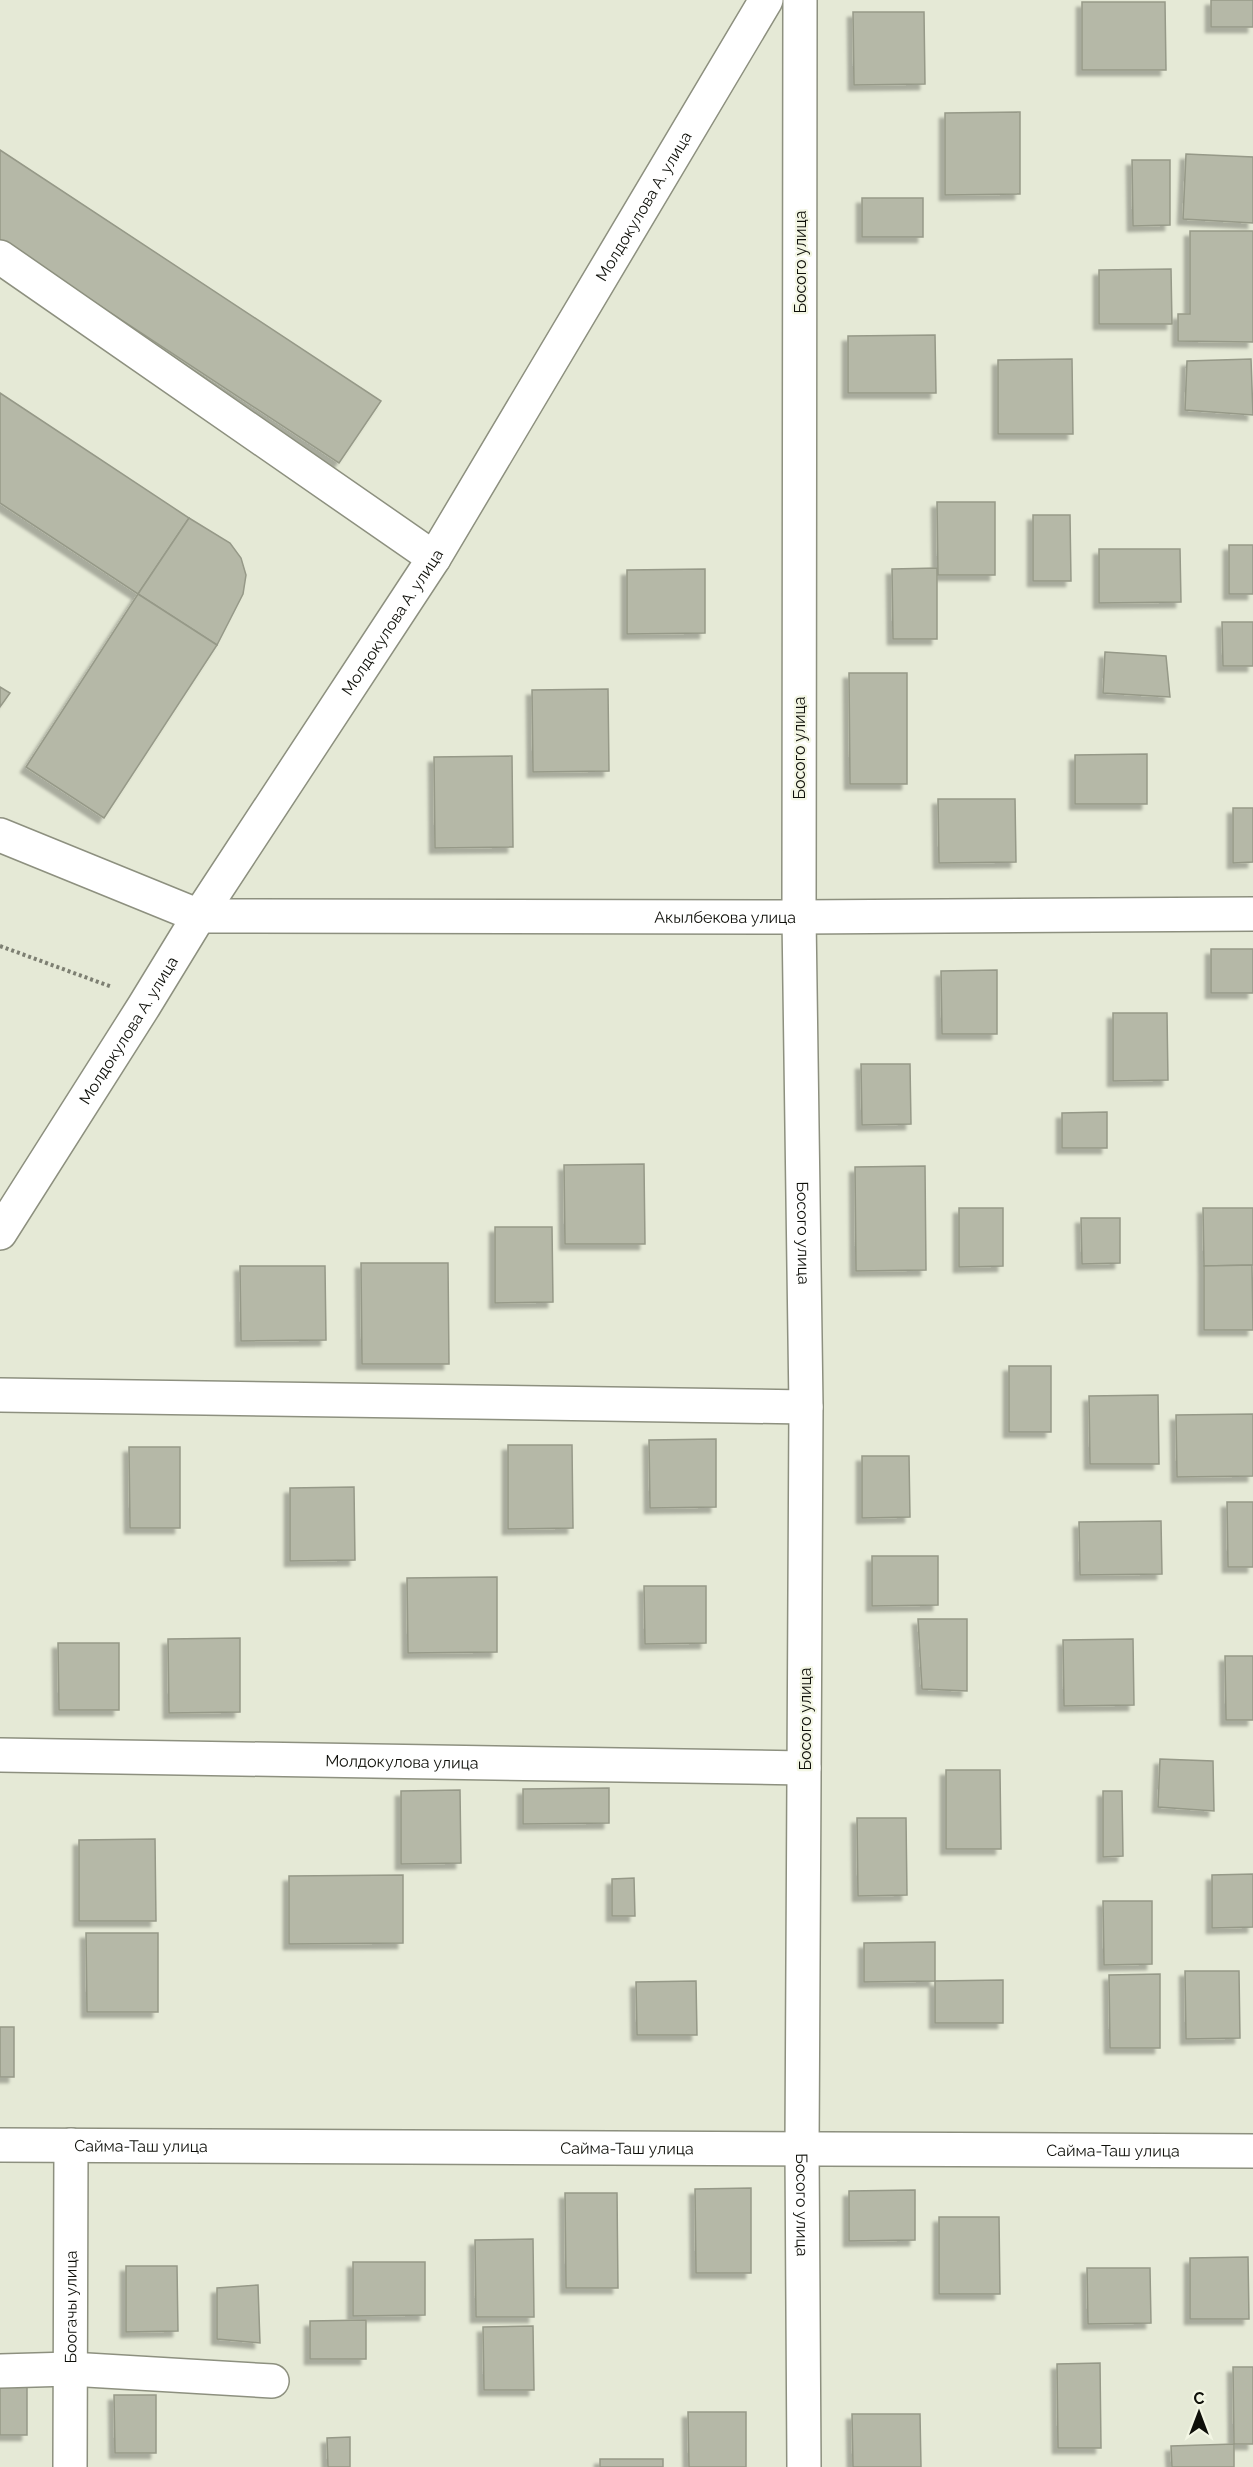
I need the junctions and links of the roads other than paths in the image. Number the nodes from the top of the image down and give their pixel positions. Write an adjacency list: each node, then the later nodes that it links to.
1 (766, 0): 4 (street, Молдокулова А. улица)
2 (800, 0): 8 (street, Босого улица)
3 (0, 257): 4 (street)
4 (434, 558): 7 (street, Молдокулова А. улица)
5 (0, 835): 7 (street)
6 (1253, 914): 8 (street, Акылбекова улица)
7 (199, 916): 8 (street, Акылбекова улица); 9 (street, Молдокулова А. улица)
8 (799, 917): 11 (street, Босого улица)
9 (0, 1233)
10 (0, 1395): 11 (street)
11 (806, 1407): 13 (street, Босого улица)
12 (0, 1755): 13 (street, Молдокулова улица)
13 (804, 1768): 16 (street, Босого улица)
14 (0, 2145): 15 (street, Сайма-Таш улица)
15 (71, 2145): 16 (street, Сайма-Таш улица); 18 (street, Боогачы улица)
16 (802, 2149): 17 (street, Сайма-Таш улица); 22 (street, Босого улица)
17 (1253, 2151)
18 (70, 2369): 19 (street); 20 (street); 21 (street, Боогачы улица)
19 (0, 2371)
20 (272, 2381)
21 (70, 2467)
22 (804, 2467)

